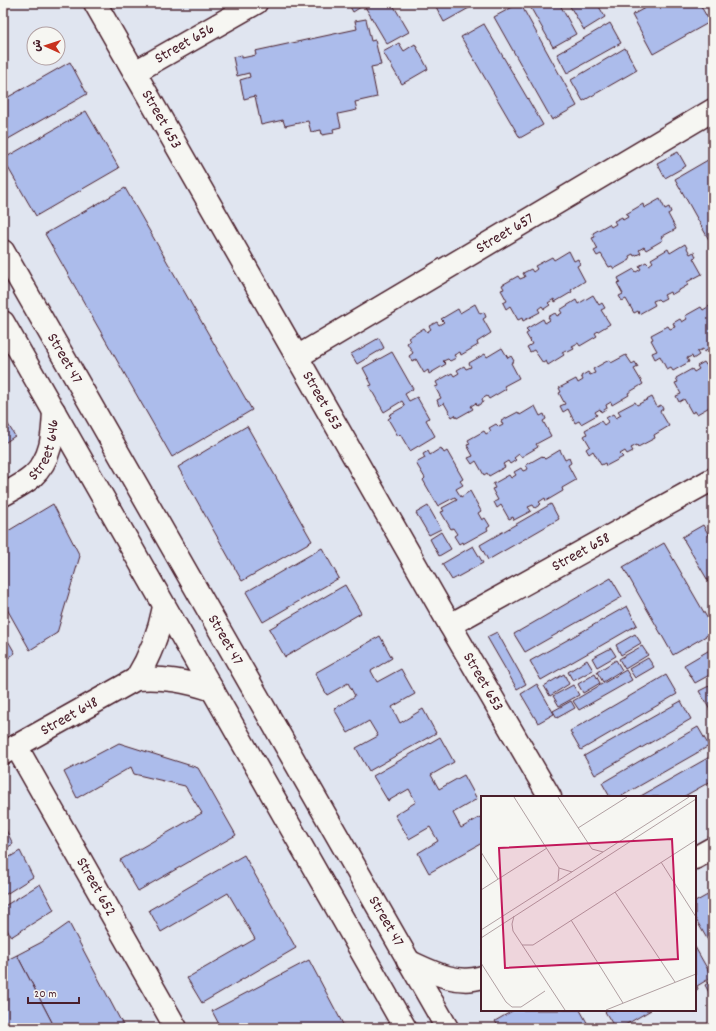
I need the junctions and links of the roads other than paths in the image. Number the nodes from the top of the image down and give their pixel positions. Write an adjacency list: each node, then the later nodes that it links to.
1 (95, 3): 3 (street, Street 653)
2 (256, 3): 3 (street, Street 656)
3 (135, 72): 7 (street, Street 653)
4 (713, 110): 7 (street, Street 657)
5 (3, 251): 19 (street, Street 47)
6 (3, 322): 8 (street)
7 (297, 357): 12 (street, Street 653)
8 (54, 411): 10 (street, Street 646); 11 (street)
9 (713, 479): 12 (street, Street 658)
10 (3, 495)
11 (164, 606): 13 (street); 14 (street)
12 (450, 625): 16 (street, Street 653)
13 (136, 679): 14 (street, Street 648); 15 (street, Street 648)
14 (213, 690): 22 (street)
15 (9, 750): 21 (street, Street 652)
16 (549, 796)
17 (713, 848): 18 (street)
18 (696, 857)
19 (408, 961): 20 (street); 23 (street, Street 47)
20 (481, 977)
21 (176, 1028)
22 (405, 1028)
23 (447, 1028)

